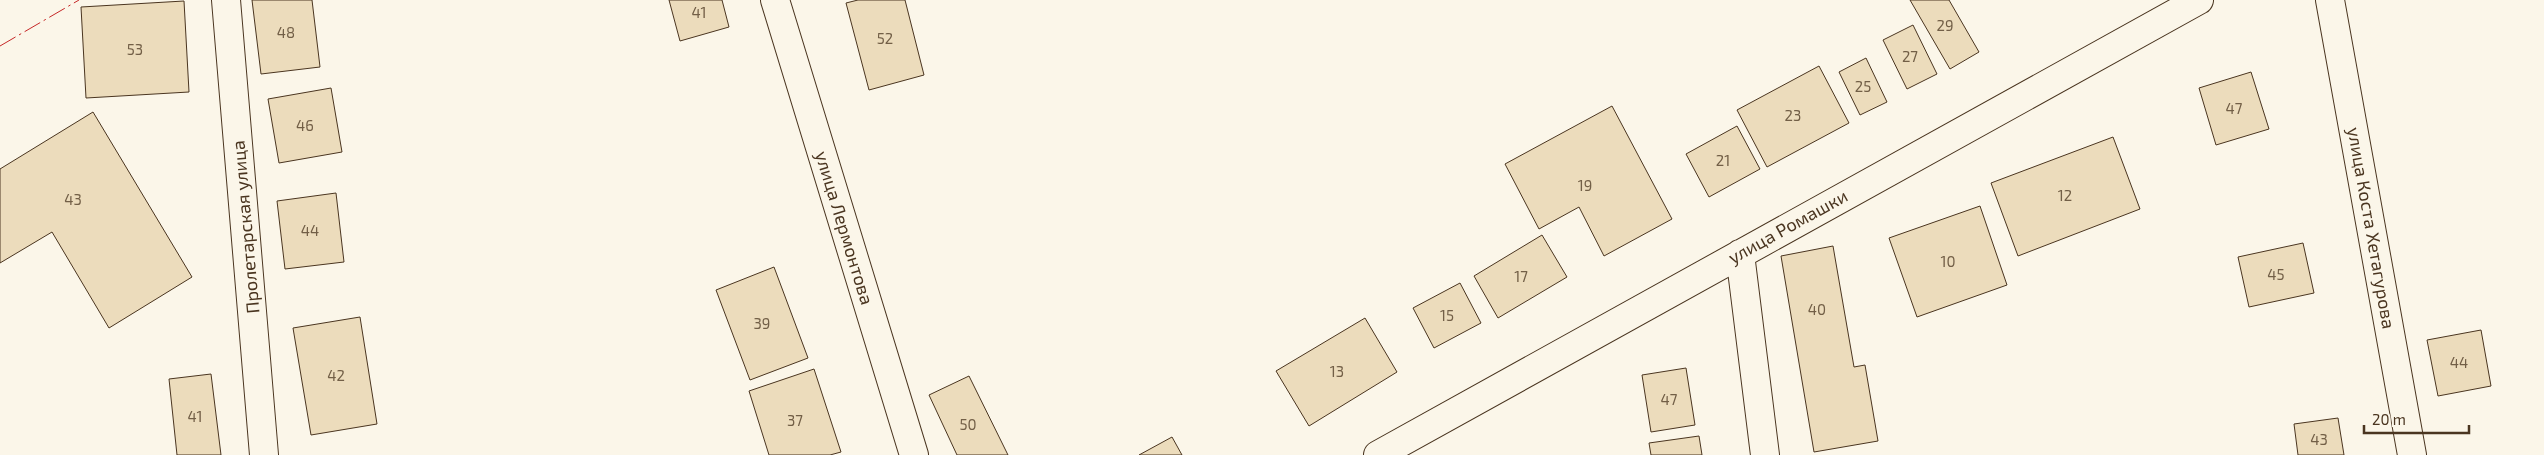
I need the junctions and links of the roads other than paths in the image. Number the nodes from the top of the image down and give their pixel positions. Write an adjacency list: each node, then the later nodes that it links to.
1 (226, 0): 6 (street, Пролетарская улица)
2 (775, 0): 7 (street, улица Лермонтова)
3 (2199, 0): 5 (street, улица Ромашки)
4 (2330, 0): 10 (street, улица Коста Хетагурова)
5 (1740, 254): 8 (street, улица Ромашки); 9 (street)
6 (264, 455)
7 (914, 455)
8 (1378, 455)
9 (1765, 455)
10 (2412, 455)

